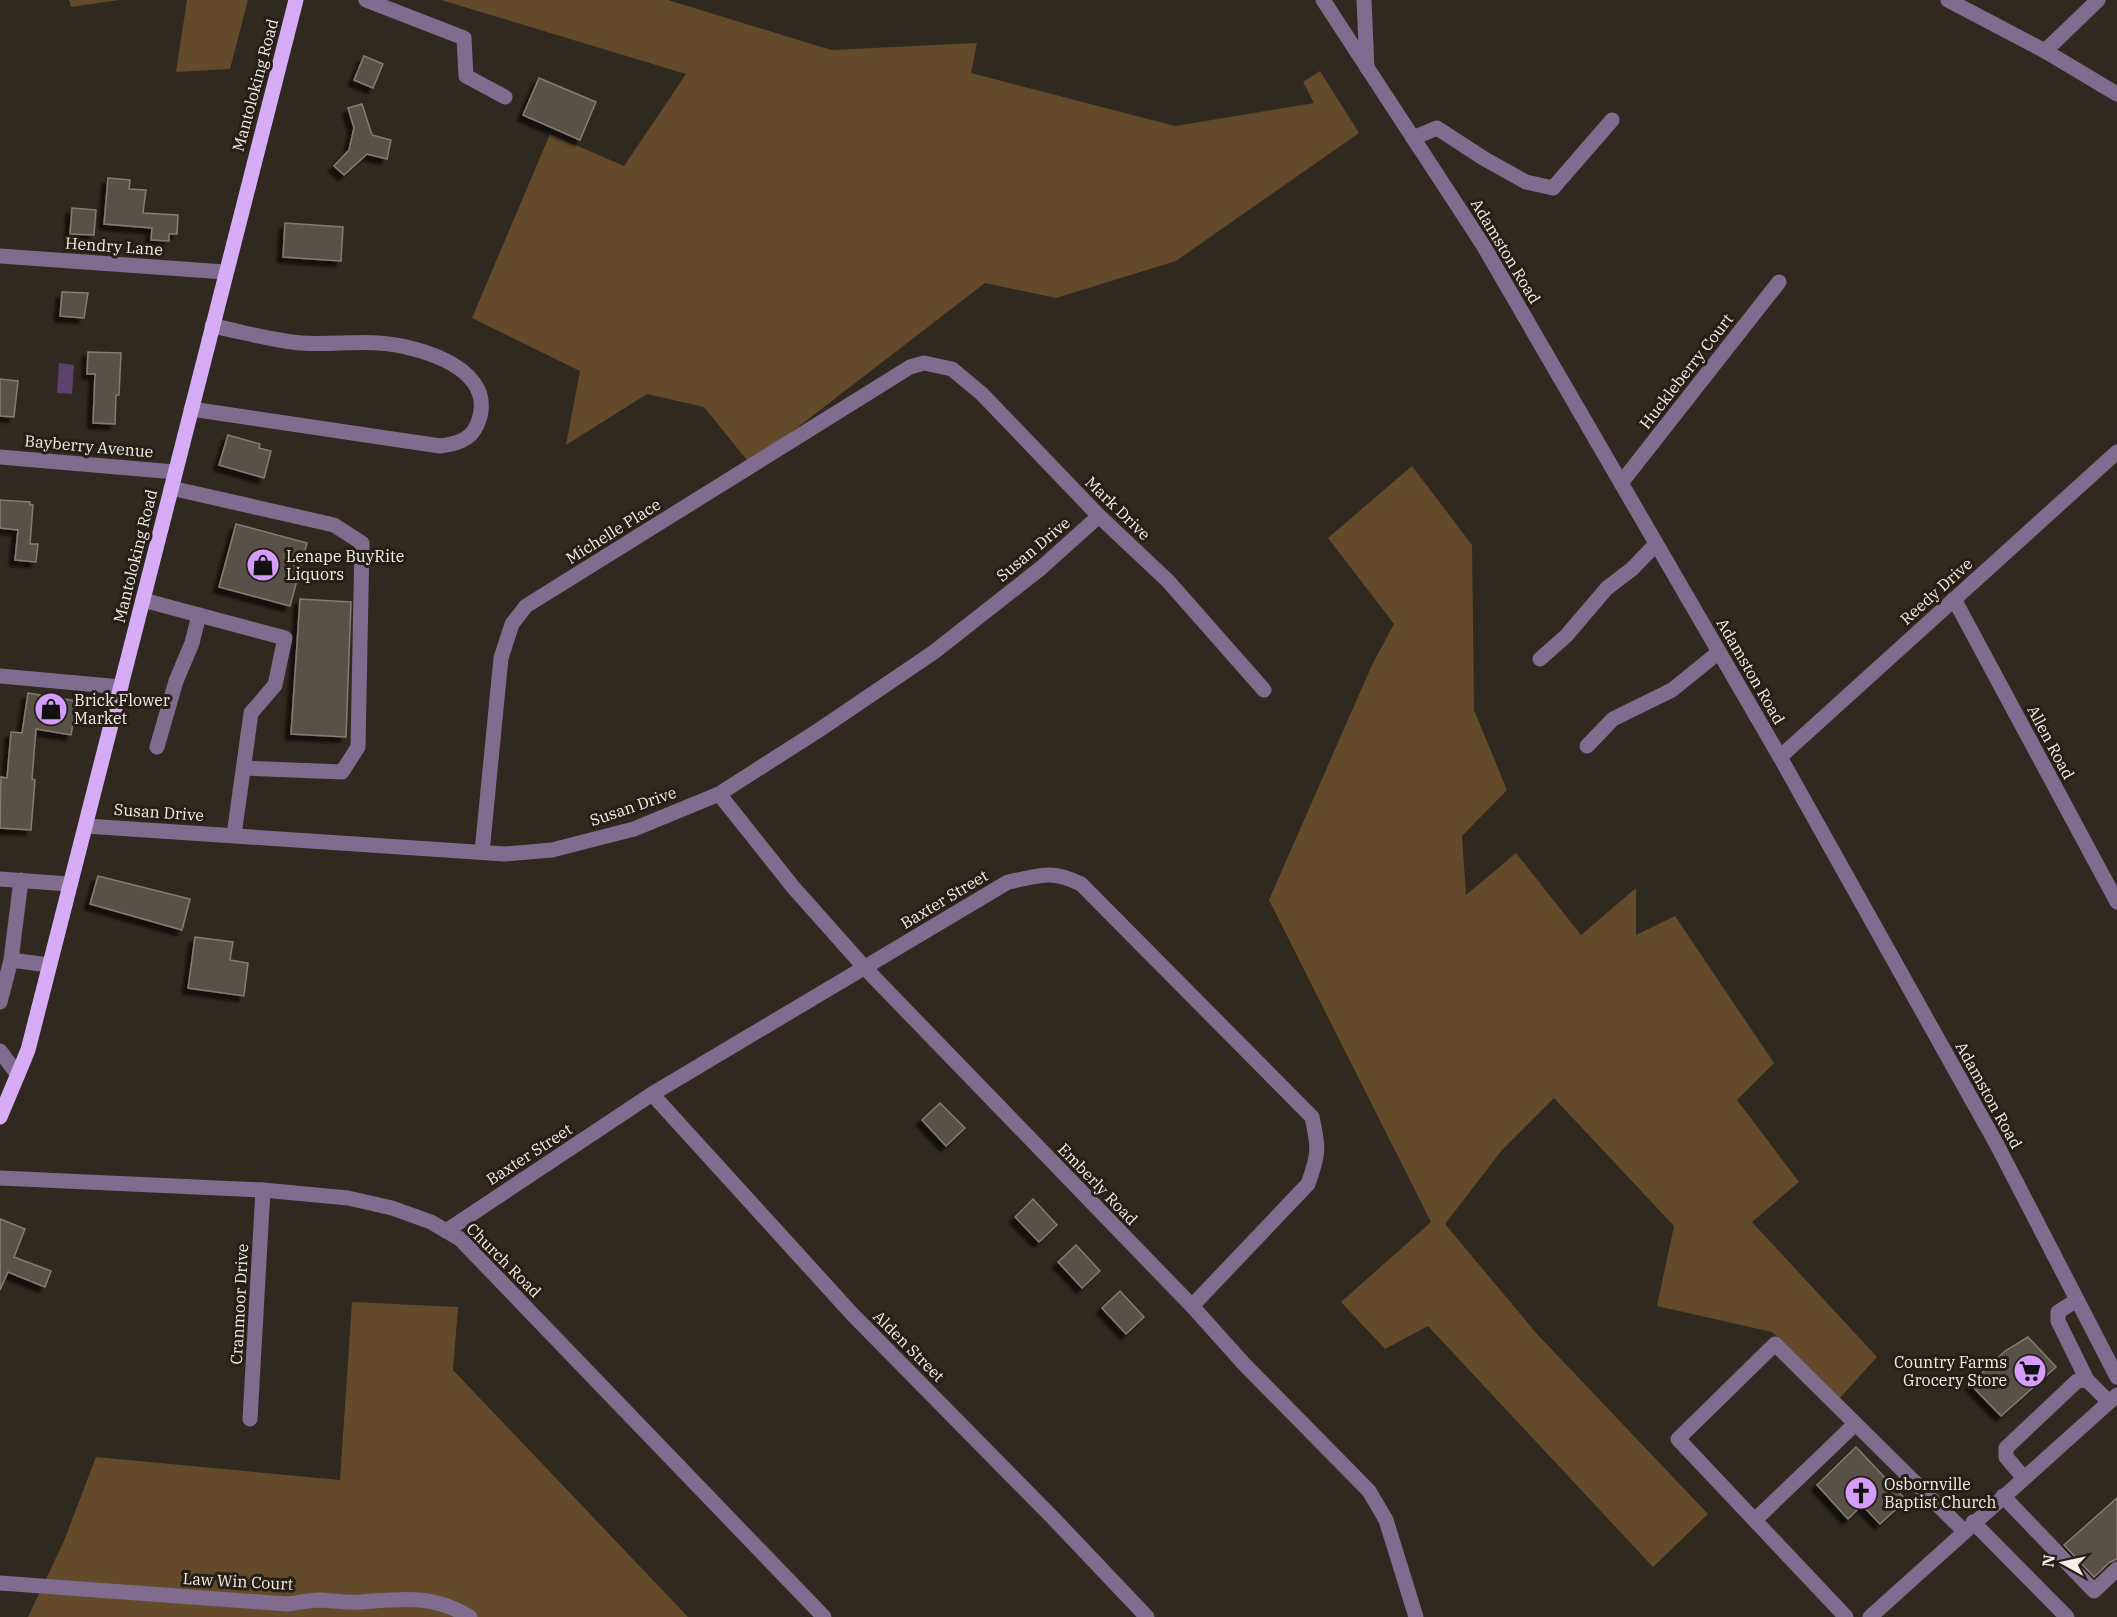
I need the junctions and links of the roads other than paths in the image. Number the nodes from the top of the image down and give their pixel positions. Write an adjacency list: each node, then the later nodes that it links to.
1 (296, 0): 14 (main road, Mantoloking Road)
2 (366, 0): 10 (street)
3 (1323, 0): 8 (street, Adamston Road)
4 (1364, 0): 8 (street)
5 (1948, 0): 7 (street)
6 (2098, 0): 7 (street)
7 (2045, 51): 9 (street)
8 (1367, 68): 12 (street, Adamston Road)
9 (2117, 94)
10 (505, 97)
11 (1612, 120): 12 (street)
12 (1413, 138): 22 (street, Adamston Road)
13 (0, 256): 14 (street, Hendry Lane)
14 (225, 272): 16 (main road, Mantoloking Road)
15 (1779, 282): 22 (street, Huckleberry Court)
16 (212, 326): 18 (main road, Mantoloking Road); 18 (street)
17 (937, 366): 24 (street, Mark Drive); 41 (street, Michelle Place)
18 (191, 409): 21 (main road, Mantoloking Road)
19 (2117, 452): 26 (street, Reedy Drive)
20 (0, 457): 21 (street, Bayberry Avenue)
21 (175, 472): 23 (main road, Mantoloking Road)
22 (1621, 483): 25 (street, Adamston Road)
23 (171, 488): 27 (main road, Mantoloking Road); 37 (street)
24 (1099, 516): 33 (street, Mark Drive); 38 (street, Susan Drive)
25 (1656, 544): 29 (street, Adamston Road); 30 (street)
26 (1954, 599): 36 (street, Reedy Drive); 45 (street, Allen Road)
27 (143, 600): 28 (street); 32 (main road, Mantoloking Road)
28 (199, 615): 35 (street); 37 (street)
29 (1719, 652): 34 (street); 36 (street, Adamston Road)
30 (1540, 659)
31 (0, 676): 32 (street)
32 (121, 687): 39 (main road, Mantoloking Road)
33 (1264, 690)
34 (1587, 746)
35 (157, 747)
36 (1780, 757): 57 (street, Adamston Road)
37 (244, 768): 40 (street)
38 (719, 794): 41 (street, Susan Drive); 48 (street, Emberly Road)
39 (86, 825): 40 (street, Susan Drive); 44 (main road, Mantoloking Road)
40 (234, 835): 41 (street, Susan Drive)
41 (482, 852)
42 (0, 879): 43 (street)
43 (21, 880): 44 (street); 46 (street)
44 (69, 884): 47 (main road, Mantoloking Road)
45 (2117, 902)
46 (11, 960): 47 (street); 49 (street)
47 (49, 965): 51 (main road, Mantoloking Road)
48 (865, 968): 52 (street, Baxter Street); 58 (street, Emberly Road); 58 (street, Baxter Street)
49 (0, 1002)
50 (0, 1051): 51 (street)
51 (18, 1075): 53 (main road, Mantoloking Road)
52 (652, 1094): 56 (street, Baxter Street); 72 (street, Alden Street)
53 (0, 1118)
54 (0, 1178): 55 (street, Church Road)
55 (263, 1190): 56 (street, Church Road); 62 (street, Cranmoor Drive)
56 (446, 1231): 71 (street, Church Road)
57 (2077, 1300): 59 (street, Adamston Road); 60 (street)
58 (1192, 1306): 73 (street, Emberly Road)
59 (2117, 1377)
60 (2087, 1380): 61 (street); 64 (street)
61 (2113, 1399): 64 (street)
62 (250, 1419)
63 (1856, 1424): 66 (street); 66 (street); 67 (street)
64 (2024, 1478): 65 (street)
65 (2003, 1496): 67 (street); 68 (street)
66 (1755, 1520): 74 (street)
67 (1969, 1527): 75 (street); 76 (street)
68 (2117, 1569)
69 (0, 1582): 70 (street, Law Win Court)
70 (470, 1617)
71 (824, 1617)
72 (1147, 1617)
73 (1416, 1617)
74 (1846, 1617)
75 (1870, 1617)
76 (2067, 1617)

